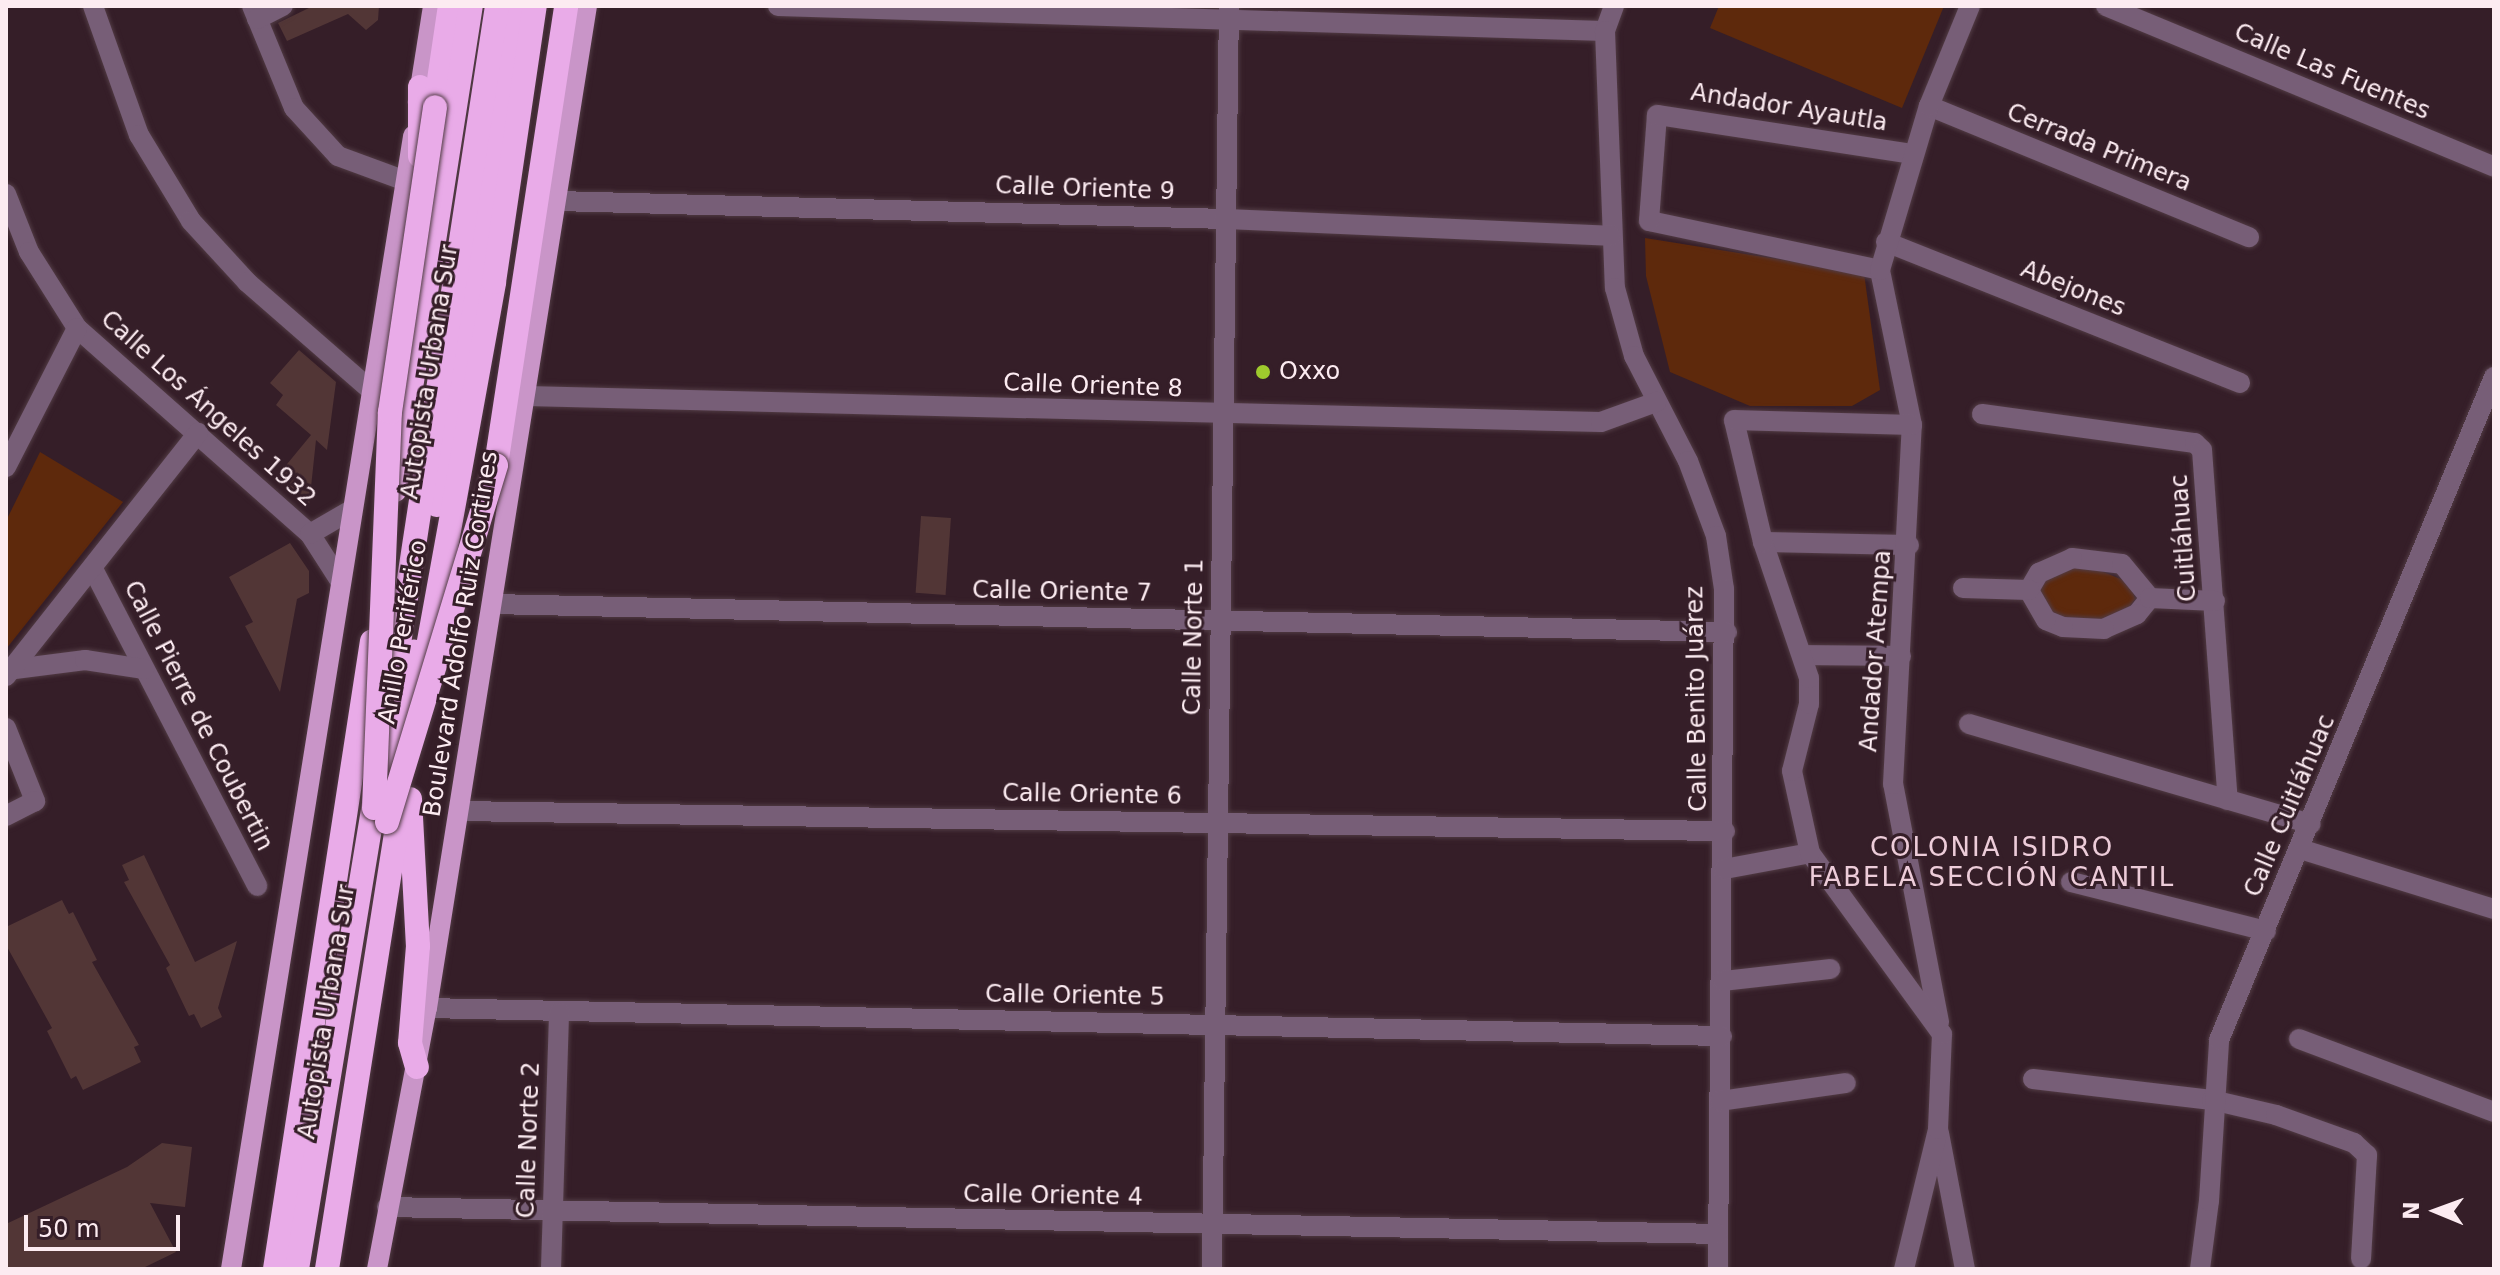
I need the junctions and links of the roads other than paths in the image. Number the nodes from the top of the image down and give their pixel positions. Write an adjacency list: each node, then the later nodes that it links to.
1 (93, 6): 34 (street)
2 (283, 6): 15 (street)
3 (433, 6): 18 (main road)
4 (450, 6): 64 (highway, bridge)
5 (471, 6): 30 (highway, Anillo Periférico)
6 (497, 6): 64 (highway, Autopista Urbana Sur, bridge)
7 (518, 6): 64 (highway, Autopista Urbana Sur, bridge)
8 (535, 6): 61 (highway, Anillo Periférico)
9 (566, 6): 64 (highway, bridge)
10 (587, 6): 24 (main road, Boulevard Adolfo Ruiz Cortines)
11 (778, 6): 16 (street)
12 (1614, 6): 17 (street, Calle Benito Juárez)
13 (1970, 6): 19 (street)
14 (2106, 6): 21 (street, Calle Las Fuentes)
15 (255, 12): 22 (street)
16 (1229, 13): 17 (street); 25 (street, Calle Norte 1)
17 (1605, 31): 26 (street, Calle Benito Juárez)
18 (420, 87): 22 (main road); 30 (highway)
19 (1929, 106): 20 (street); 27 (street, Cerrada Primera)
20 (1913, 154): 28 (street); 29 (street, Andador Ayautla)
21 (2494, 167)
22 (406, 181): 34 (main road)
23 (6, 194): 31 (street, Calle Los Ángeles 1932)
24 (557, 201): 25 (street, Calle Oriente 9); 35 (main road, Boulevard Adolfo Ruiz Cortines)
25 (1225, 219): 26 (street, Calle Oriente 9); 38 (street, Calle Norte 1)
26 (1611, 236): 36 (street, Calle Benito Juárez)
27 (2249, 237)
28 (1886, 242): 29 (street); 33 (street, Abejones)
29 (1880, 270): 39 (street, Andador Atempa)
30 (421, 326): 97 (highway, Anillo Periférico)
31 (77, 328): 40 (street, Calle Los Ángeles 1932); 41 (street)
32 (2494, 377): 67 (street, Calle Cuitláhuac)
33 (2240, 383)
34 (372, 391): 42 (main road)
35 (526, 396): 38 (street, Calle Oriente 8); 52 (main road, Boulevard Adolfo Ruiz Cortines)
36 (1656, 402): 38 (street, Calle Oriente 8); 54 (street, Calle Benito Juárez)
37 (1982, 414): 51 (street, Cuitláhuac)
38 (1222, 416): 53 (street, Calle Norte 1)
39 (1912, 425): 44 (street); 45 (street, Andador Atempa)
40 (198, 433): 43 (street, Calle Los Ángeles 1932); 46 (street)
41 (6, 467)
42 (351, 510): 43 (street, Calle Los Ángeles 1932); 47 (main road)
43 (310, 534): 47 (street, Calle Los Ángeles 1932)
44 (1763, 542): 45 (street); 55 (street)
45 (1909, 545): 56 (street, Andador Atempa)
46 (93, 569): 57 (street, Calle Pierre de Coubertin); 58 (street)
47 (340, 581): 96 (main road)
48 (1963, 588): 49 (street)
49 (2029, 590): 50 (street); 50 (street)
50 (2150, 598): 51 (street)
51 (2215, 601): 62 (street, Cuitláhuac)
52 (492, 604): 53 (street, Calle Oriente 7); 63 (main road, Boulevard Adolfo Ruiz Cortines)
53 (1220, 621): 54 (street, Calle Oriente 7); 66 (street, Calle Norte 1)
54 (1727, 632): 68 (street, Calle Benito Juárez)
55 (1804, 655): 56 (street); 70 (street)
56 (1901, 656): 81 (street, Andador Atempa)
57 (144, 669): 58 (street); 73 (street, Calle Pierre de Coubertin)
58 (10, 672)
59 (1969, 724): 62 (street)
60 (6, 728): 65 (street)
61 (407, 767): 84 (highway); 100 (highway, Anillo Periférico)
62 (2228, 800): 67 (street)
63 (459, 811): 66 (street, Calle Oriente 6); 78 (main road, Boulevard Adolfo Ruiz Cortines)
64 (380, 815): 98 (highway, Autopista Urbana Sur); 99 (highway, Autopista Urbana Sur)
65 (6, 816)
66 (1217, 823): 68 (street, Calle Oriente 6); 80 (street, Calle Norte 1)
67 (2311, 824): 69 (street, Calle Cuitláhuac)
68 (1725, 831): 71 (street, Calle Benito Juárez)
69 (2300, 849): 74 (street); 75 (street, Calle Cuitláhuac)
70 (1810, 853): 71 (street); 81 (street)
71 (1724, 869): 77 (street, Calle Benito Juárez)
72 (2071, 882): 75 (street)
73 (257, 886)
74 (2494, 909)
75 (2266, 931): 87 (street, Calle Cuitláhuac)
76 (1830, 969): 77 (street)
77 (1723, 981): 82 (street, Calle Benito Juárez)
78 (427, 1008): 79 (street, Calle Oriente 5); 84 (main road, Boulevard Adolfo Ruiz Cortines)
79 (559, 1013): 80 (street, Calle Oriente 5); 92 (street, Calle Norte 2)
80 (1215, 1025): 82 (street, Calle Oriente 5); 93 (street, Calle Norte 1)
81 (1942, 1034): 90 (street, Andador Atempa)
82 (1722, 1036): 88 (street, Calle Benito Juárez)
83 (2299, 1039): 89 (street)
84 (417, 1067): 91 (main road, Boulevard Adolfo Ruiz Cortines)
85 (2033, 1079): 87 (street)
86 (1846, 1083): 88 (street)
87 (2212, 1100): 95 (street); 107 (street, Calle Cuitláhuac)
88 (1720, 1101): 94 (street, Calle Benito Juárez)
89 (2494, 1112)
90 (1938, 1129): 105 (street); 106 (street)
91 (387, 1207): 92 (street, Calle Oriente 4); 101 (main road, Boulevard Adolfo Ruiz Cortines)
92 (553, 1213): 93 (street, Calle Oriente 4); 102 (street, Calle Norte 2)
93 (1213, 1224): 94 (street, Calle Oriente 4); 103 (street, Calle Norte 1)
94 (1718, 1234): 104 (street, Calle Benito Juárez)
95 (2361, 1259)
96 (231, 1269)
97 (275, 1269)
98 (297, 1269)
99 (313, 1269)
100 (327, 1269)
101 (377, 1269)
102 (551, 1269)
103 (1212, 1269)
104 (1718, 1269)
105 (1904, 1269)
106 (1965, 1269)
107 (2200, 1269)

